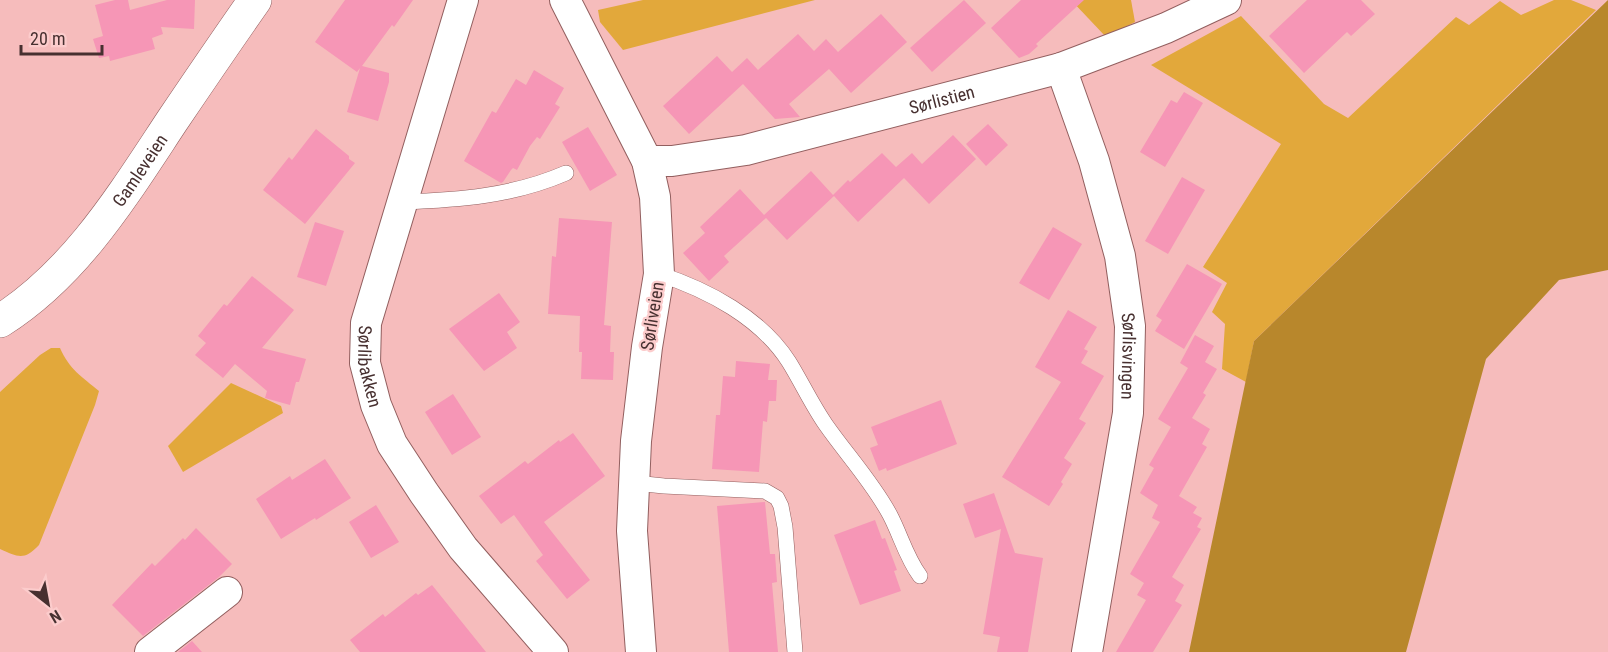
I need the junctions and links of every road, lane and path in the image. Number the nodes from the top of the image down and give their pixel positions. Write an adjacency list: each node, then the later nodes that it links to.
1 (255, 0): 10 (street, Gamleveien)
2 (463, 0): 8 (street, Sørlibakken)
3 (565, 0): 6 (street, Sørliveien)
4 (1226, 0): 5 (street, Sørlistien)
5 (1061, 68): 6 (street, Sørlistien); 18 (street, Sørlisvingen)
6 (647, 161): 9 (street, Sørliveien)
7 (566, 173): 8 (lane)
8 (402, 202): 15 (street, Sørlibakken)
9 (659, 274): 11 (street, Sørliveien); 12 (lane)
10 (0, 321)
11 (635, 483): 16 (street, Sørliveien); 17 (lane)
12 (920, 576)
13 (227, 592): 14 (street)
14 (150, 652)
15 (553, 652)
16 (641, 652)
17 (795, 652)
18 (1087, 652)

